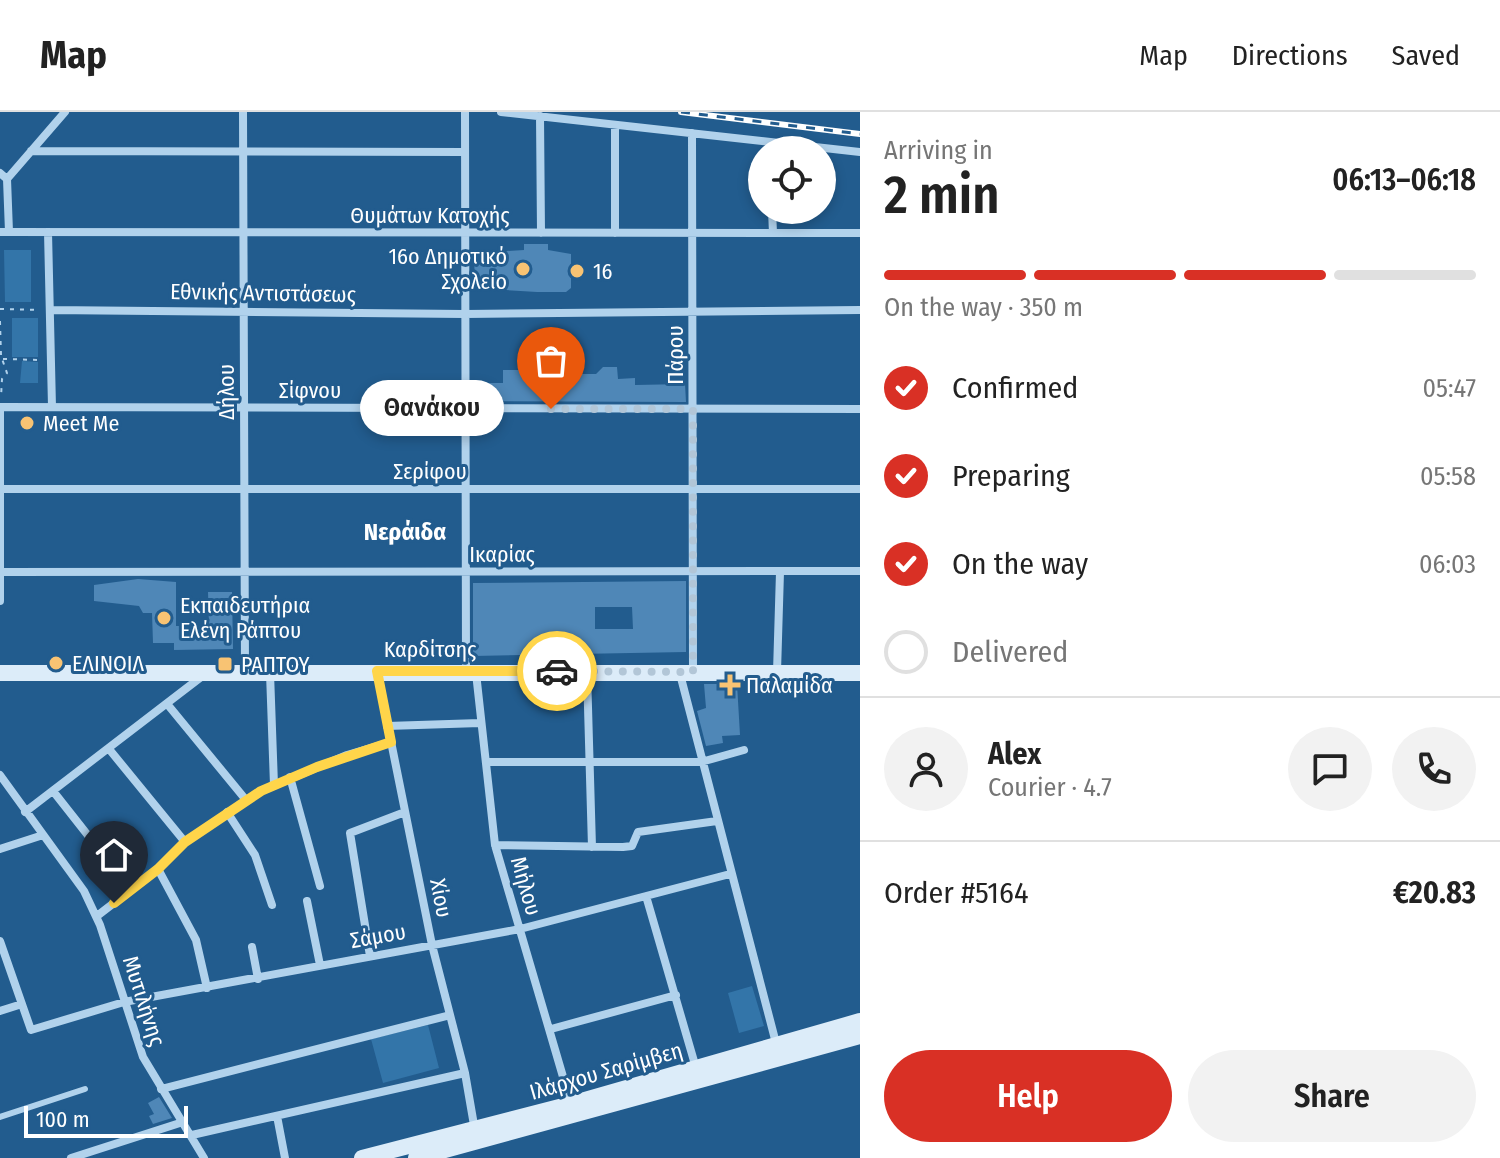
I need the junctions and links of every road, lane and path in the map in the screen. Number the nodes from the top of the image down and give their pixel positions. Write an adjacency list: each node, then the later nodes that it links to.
1 (65, 112): 10 (street)
2 (243, 112): 11 (street, Δήλου)
3 (465, 112): 12 (street, Μήλου)
4 (501, 112): 5 (street)
5 (540, 116): 6 (street); 20 (street)
6 (615, 125): 7 (street); 21 (street)
7 (692, 133): 8 (street); 22 (street, Πάρου)
8 (748, 142)
9 (836, 150): 13 (street)
10 (31, 151): 11 (street); 14 (street)
11 (244, 152): 12 (street); 18 (street, Δήλου)
12 (465, 152): 19 (street, Μήλου)
13 (860, 152)
14 (3, 176): 16 (street)
15 (773, 224): 23 (street)
16 (4, 232): 17 (street, Θυμάτων Κατοχής)
17 (48, 232): 18 (street, Θυμάτων Κατοχής); 26 (street)
18 (244, 232): 19 (street, Θυμάτων Κατοχής); 27 (street, Δήλου)
19 (465, 233): 20 (street, Θυμάτων Κατοχής); 30 (street, Μήλου)
20 (541, 233): 21 (street, Θυμάτων Κατοχής)
21 (615, 233): 22 (street, Θυμάτων Κατοχής)
22 (692, 233): 23 (street, Θυμάτων Κατοχής); 28 (street, Πάρου)
23 (773, 233): 24 (street, Θυμάτων Κατοχής)
24 (860, 233)
25 (0, 309): 26 (path)
26 (50, 310): 27 (street, Εθνικής Αντιστάσεως); 33 (street)
27 (244, 310): 30 (street, Εθνικής Αντιστάσεως); 36 (street, Δήλου)
28 (692, 310): 29 (street, Εθνικής Αντιστάσεως); 30 (street, Εθνικής Αντιστάσεως); 38 (street, Πάρου)
29 (860, 310)
30 (465, 314): 37 (street, Μήλου)
31 (0, 321): 32 (path)
32 (2, 359): 33 (path); 34 (path)
33 (51, 360): 35 (street)
34 (0, 407): 35 (street, Σίφνου); 40 (street)
35 (52, 407): 36 (street, Σίφνου)
36 (244, 408): 37 (street, Σίφνου); 41 (street, Δήλου)
37 (465, 408): 38 (street, Σίφνου); 42 (street, Μήλου)
38 (693, 409): 39 (street, Σίφνου); 43 (street, Πάρου)
39 (860, 409)
40 (0, 489): 41 (street, Σερίφου); 46 (street)
41 (245, 489): 42 (street, Σερίφου); 47 (street, Δήλου)
42 (466, 489): 43 (street, Σερίφου); 48 (street, Μήλου)
43 (693, 489): 44 (street, Σερίφου); 49 (street, Πάρου)
44 (860, 489)
45 (860, 571): 50 (street, Ικαρίας)
46 (0, 572): 47 (street, Ικαρίας); 51 (street)
47 (245, 572): 48 (street, Ικαρίας); 52 (street, Δήλου)
48 (466, 572): 49 (street, Ικαρίας); 55 (street, Μήλου)
49 (693, 572): 50 (street, Ικαρίας); 58 (street, Πάρου)
50 (780, 572): 59 (street)
51 (0, 601)
52 (245, 671): 53 (main road, Καρδίτσης); 57 (main road, Καρδίτσης)
53 (270, 671): 54 (main road, Καρδίτσης); 73 (street)
54 (377, 671): 55 (main road, Καρδίτσης); 64 (street, Χίου)
55 (471, 671): 56 (main road, Καρδίτσης); 63 (street, Μήλου)
56 (587, 671): 58 (main road, Καρδίτσης); 70 (street)
57 (208, 672): 60 (main road, Καρδίτσης); 62 (street)
58 (686, 672): 59 (main road, Καρδίτσης); 69 (street, Πάρου)
59 (777, 672): 61 (main road, Καρδίτσης)
60 (0, 673)
61 (860, 673)
62 (168, 705): 66 (street); 75 (street)
63 (480, 723): 64 (street); 68 (street, Μήλου)
64 (387, 726): 65 (street, Χίου)
65 (391, 742): 71 (street); 78 (street, Χίου)
66 (109, 749): 74 (street); 81 (street)
67 (744, 750): 69 (street)
68 (486, 762): 70 (street); 82 (street, Μήλου)
69 (701, 762): 70 (street); 79 (street, Πάρου)
70 (591, 763): 83 (street)
71 (290, 777): 73 (street); 87 (street)
72 (2, 781): 76 (street, Μυτιλήνης)
73 (274, 785): 75 (street)
74 (53, 791): 76 (street); 88 (street)
75 (246, 800): 77 (street)
76 (25, 812): 80 (street, Μυτιλήνης)
77 (227, 812): 81 (street); 91 (street)
78 (405, 812): 95 (street, Χίου); 97 (street)
79 (717, 821): 83 (street); 86 (street, Πάρου)
80 (43, 835): 84 (street); 92 (street, Μυτιλήνης)
81 (185, 842): 85 (street)
82 (495, 845): 83 (street); 93 (street, Μήλου)
83 (592, 847)
84 (0, 849)
85 (158, 869): 88 (street); 100 (street)
86 (730, 874): 89 (street, Σάμου); 109 (street, Πάρου)
87 (320, 886)
88 (131, 890): 92 (street)
89 (646, 896): 93 (street, Σάμου); 101 (street)
90 (307, 901): 98 (street)
91 (272, 905)
92 (97, 916): 102 (street, Μυτιλήνης)
93 (520, 929): 95 (street, Σάμου); 107 (street, Μήλου)
94 (0, 941): 103 (street)
95 (432, 945): 97 (street, Σάμου); 105 (street, Χίου)
96 (252, 947): 99 (street)
97 (370, 956): 98 (street, Σάμου)
98 (320, 965): 99 (street, Σάμου)
99 (258, 979): 100 (street, Σάμου)
100 (207, 988): 102 (street, Σάμου)
101 (676, 995): 107 (street); 110 (street)
102 (124, 1002): 103 (street, Σάμου); 113 (street, Μυτιλήνης)
103 (22, 1004): 104 (street)
104 (0, 1011)
105 (450, 1015): 111 (street, Χίου); 113 (street)
106 (860, 1021): 109 (main road, Ιλάρχου Σαρίμβεη)
107 (551, 1029): 114 (street, Μήλου)
108 (860, 1036): 109 (main road, Ιλάρχου Σαρίμβεη)
109 (778, 1052): 110 (main road, Ιλάρχου Σαρίμβεη); 124 (main road, Ιλάρχου Σαρίμβεη)
110 (697, 1069): 114 (main road, Ιλάρχου Σαρίμβεη)
111 (465, 1073): 115 (street); 118 (street, Χίου)
112 (85, 1089): 116 (lane)
113 (161, 1089): 117 (street, Μυτιλήνης)
114 (571, 1104): 118 (main road, Ιλάρχου Σαρίμβεη)
115 (277, 1116): 119 (street); 122 (street)
116 (0, 1117)
117 (183, 1122): 119 (street, Μυτιλήνης); 120 (street)
118 (475, 1131): 123 (main road, Ιλάρχου Σαρίμβεη)
119 (192, 1135): 121 (street, Μυτιλήνης)
120 (71, 1158)
121 (204, 1158)
122 (285, 1158)
123 (362, 1158)
124 (416, 1158)

